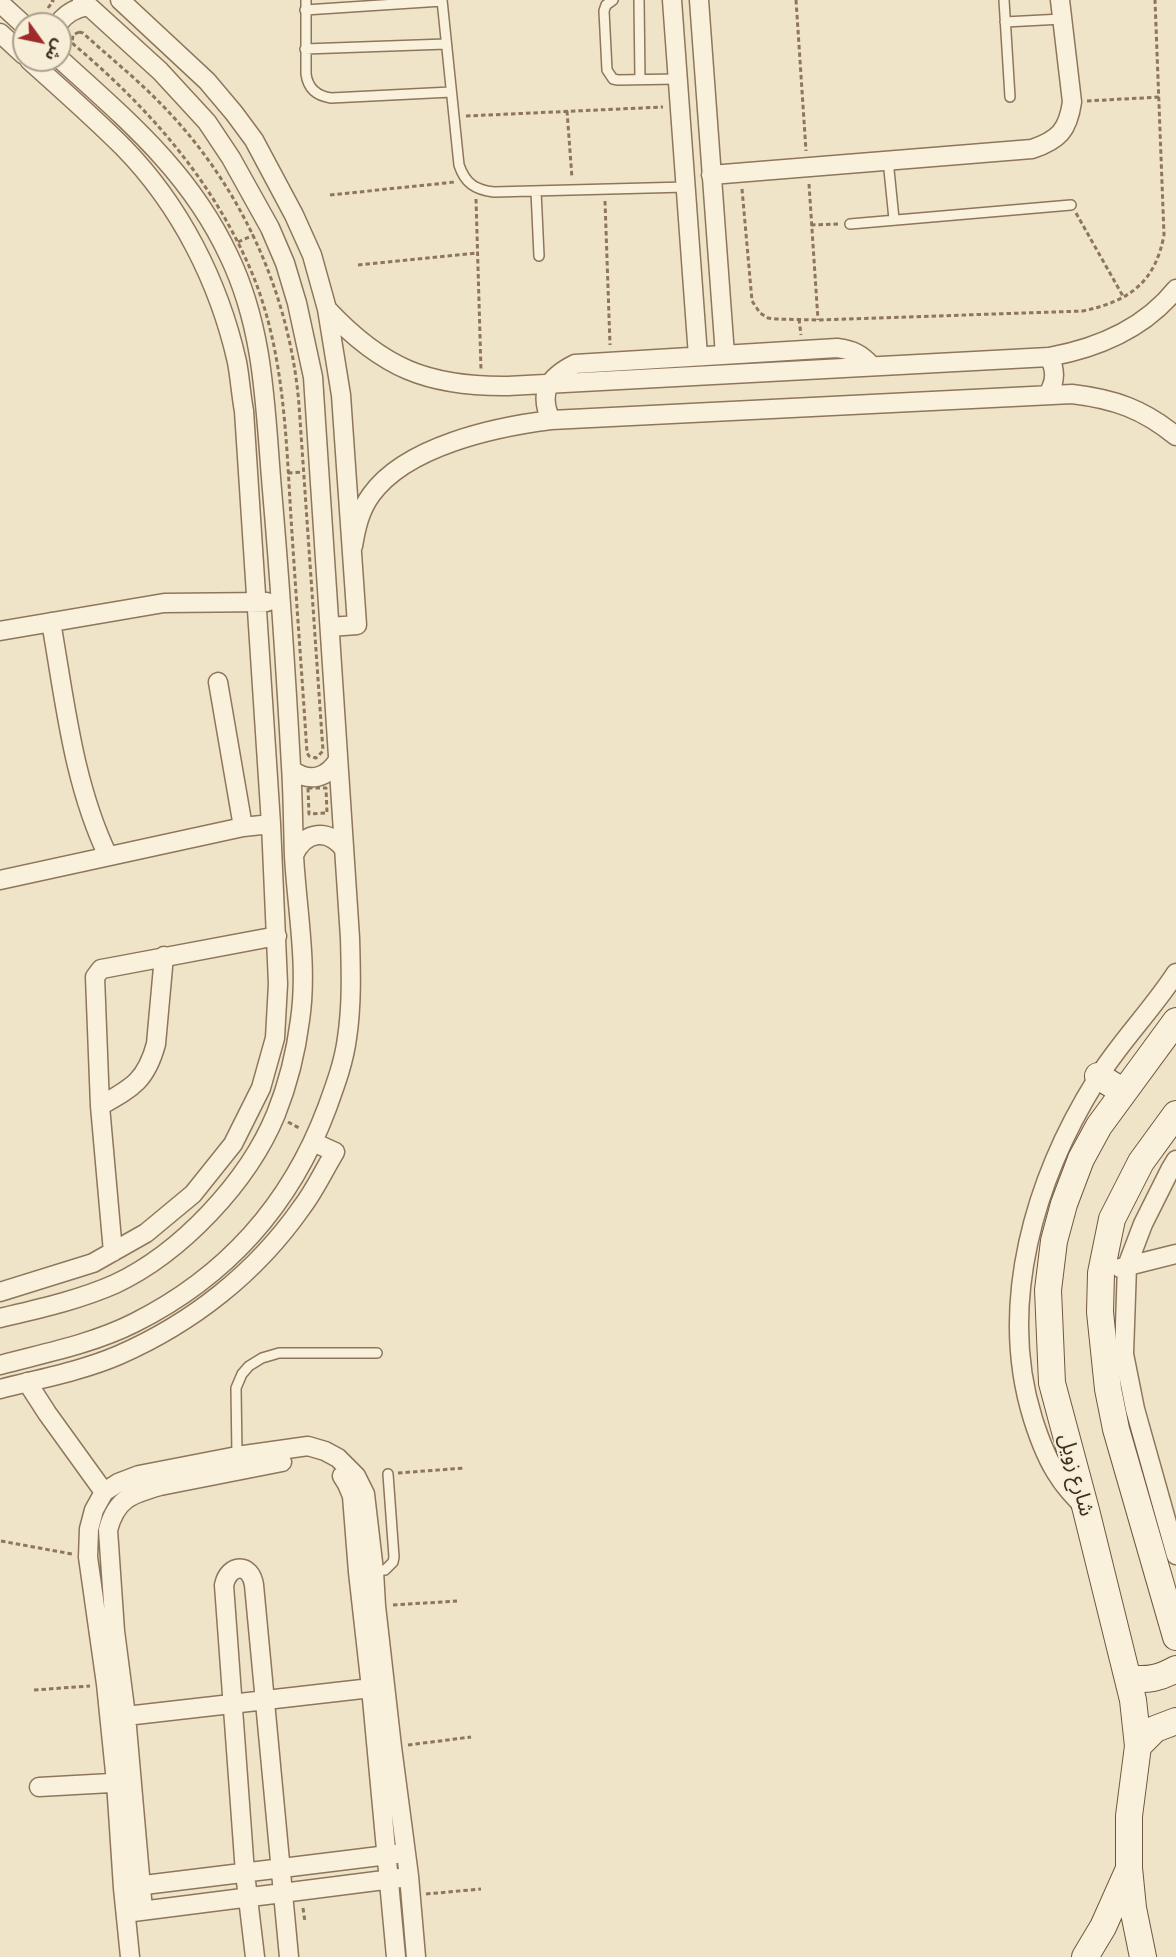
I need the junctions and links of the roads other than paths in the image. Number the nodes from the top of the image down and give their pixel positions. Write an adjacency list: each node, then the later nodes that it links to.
1 (120, 0): 26 (street)
2 (613, 0): 23 (lane)
3 (639, 0): 23 (lane)
4 (672, 0): 22 (street)
5 (699, 0): 29 (street)
6 (1004, 0): 15 (lane)
7 (1060, 0): 14 (street)
8 (442, 1): 11 (lane); 18 (lane)
9 (0, 3): 13 (street)
10 (85, 3): 12 (street); 27 (street)
11 (305, 5): 19 (lane)
12 (70, 12)
13 (12, 14)
14 (1062, 19): 15 (lane); 28 (street)
15 (1005, 22): 25 (lane)
16 (0, 33): 17 (street)
17 (12, 44)
18 (446, 44): 19 (lane); 24 (lane)
19 (304, 49): 24 (lane)
20 (72, 70): 47 (street)
21 (43, 72): 48 (street)
22 (678, 79): 23 (lane); 30 (street)
23 (640, 80)
24 (452, 92): 31 (lane)
25 (1010, 97)
26 (254, 140): 27 (street); 37 (street)
27 (231, 158): 50 (street)
28 (888, 160): 29 (street); 33 (lane)
29 (711, 175): 38 (street)
30 (686, 187): 31 (lane); 39 (street)
31 (536, 191): 35 (lane)
32 (1071, 205): 33 (lane)
33 (894, 219): 34 (lane)
34 (850, 224)
35 (539, 256)
36 (1176, 289): 40 (street)
37 (327, 309): 42 (street); 46 (street)
38 (725, 355): 39 (street); 41 (street)
39 (698, 356): 42 (street)
40 (1049, 357): 41 (street); 43 (street)
41 (872, 366): 42 (street)
42 (549, 384): 44 (street)
43 (1048, 394): 44 (street); 45 (street)
44 (551, 420): 46 (street)
45 (1176, 436)
46 (353, 546): 50 (street)
47 (281, 601): 48 (street); 54 (street)
48 (256, 603): 49 (street); 55 (street)
49 (51, 622): 51 (street); 59 (street)
50 (330, 627): 53 (street)
51 (0, 631)
52 (218, 682): 56 (street)
53 (338, 760): 54 (street); 57 (street)
54 (292, 770): 58 (street)
55 (271, 824): 56 (street); 61 (street)
56 (243, 827): 59 (street)
57 (344, 849): 58 (street); 69 (street)
58 (294, 855): 76 (street)
59 (108, 856): 60 (street)
60 (0, 879)
61 (277, 936): 62 (street); 71 (street)
62 (164, 956): 67 (street); 67 (street)
63 (1176, 973): 65 (street)
64 (1176, 1021): 66 (main road, شارع زويل)
65 (1098, 1076): 66 (main road); 86 (street)
66 (1124, 1092): 86 (main road, شارع زويل)
67 (100, 1106): 71 (street)
68 (1176, 1114): 74 (main road)
69 (315, 1139): 78 (street); 79 (street)
70 (1176, 1160): 73 (street)
71 (114, 1252): 75 (street)
72 (1176, 1254): 73 (street)
73 (1127, 1266): 74 (street); 90 (street)
74 (1101, 1273): 94 (main road)
75 (0, 1292)
76 (0, 1318)
77 (376, 1353): 81 (lane)
78 (0, 1365)
79 (27, 1382): 80 (street); 85 (street)
80 (0, 1389)
81 (237, 1456): 82 (street); 83 (street)
82 (262, 1460): 83 (street); 92 (street)
83 (209, 1469): 85 (street)
84 (388, 1474): 92 (lane)
85 (117, 1490): 87 (street); 88 (street)
86 (1086, 1510): 97 (main road, شارع زويل)
87 (88, 1529): 88 (street); 91 (street)
88 (108, 1530): 89 (street)
89 (110, 1555): 91 (street); 93 (street)
90 (1176, 1555)
91 (88, 1557): 93 (street)
92 (366, 1571): 95 (street); 95 (street)
93 (107, 1631): 101 (street); 105 (street)
94 (1176, 1637)
95 (372, 1641): 98 (street); 104 (street)
96 (1176, 1669): 97 (main road)
97 (1129, 1678): 103 (main road, شارع زويل)
98 (371, 1688): 99 (street); 104 (street)
99 (266, 1700): 100 (street); 100 (street); 110 (street)
100 (233, 1704): 101 (street); 111 (street)
101 (126, 1716): 105 (street)
102 (1176, 1721): 103 (main road)
103 (1138, 1746): 109 (main road, شارع زويل)
104 (384, 1747): 107 (street); 108 (street)
105 (123, 1782): 106 (street); 114 (street)
106 (39, 1787)
107 (407, 1853): 108 (street); 112 (street)
108 (386, 1856): 110 (street); 113 (street)
109 (1129, 1868): 123 (main road); 124 (main road, شارع زويل)
110 (279, 1869): 111 (street); 115 (street)
111 (245, 1873): 114 (street); 116 (street)
112 (409, 1876): 113 (street); 122 (street)
113 (389, 1879): 115 (street); 121 (street)
114 (132, 1887): 117 (street)
115 (282, 1893): 116 (street); 120 (street)
116 (248, 1897): 117 (street); 119 (street)
117 (134, 1912): 118 (street)
118 (130, 1957)
119 (255, 1957)
120 (289, 1957)
121 (396, 1957)
122 (416, 1957)
123 (1085, 1957)
124 (1143, 1957)

